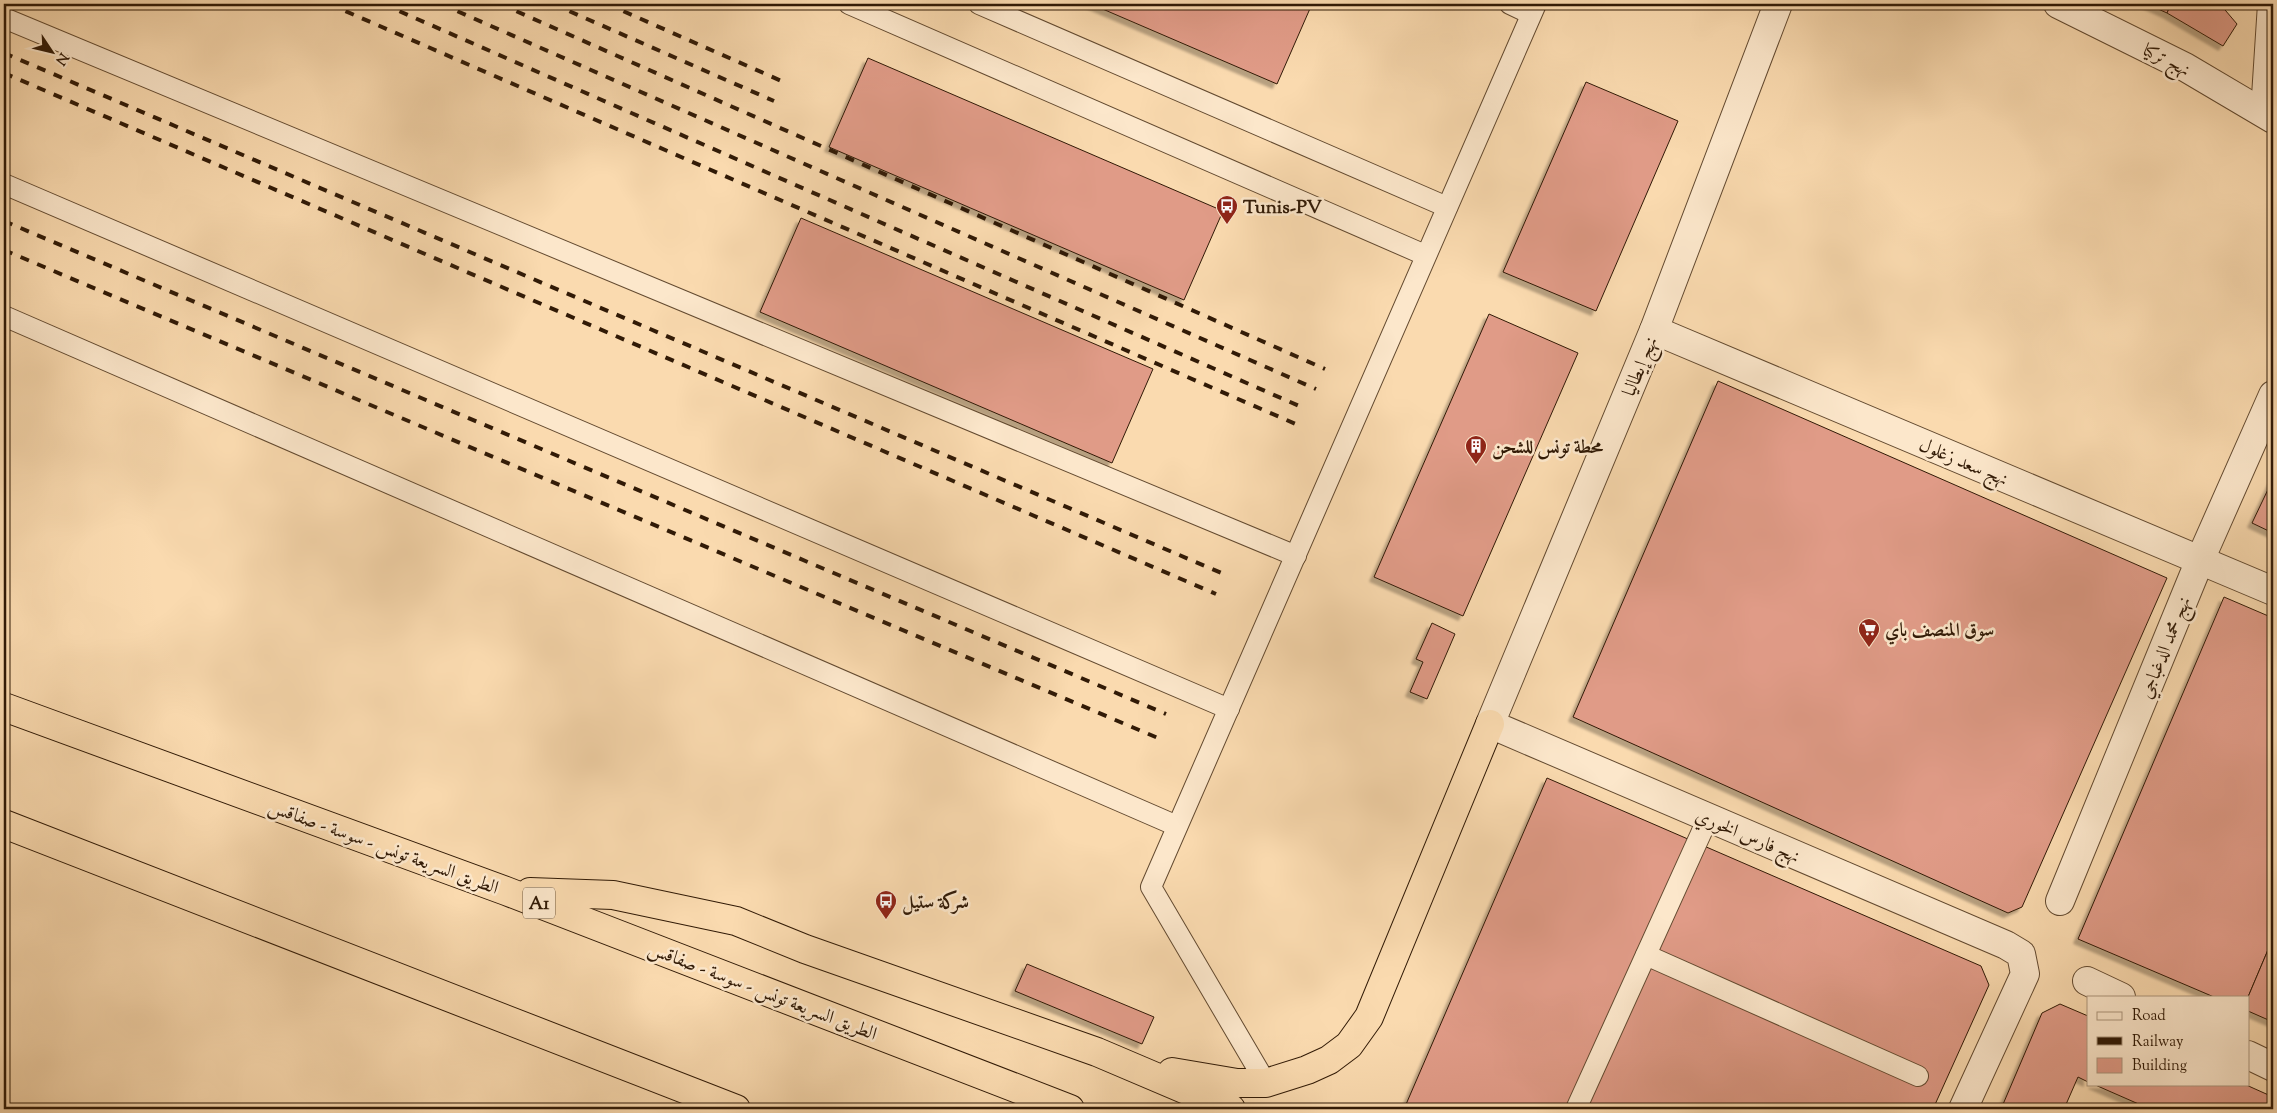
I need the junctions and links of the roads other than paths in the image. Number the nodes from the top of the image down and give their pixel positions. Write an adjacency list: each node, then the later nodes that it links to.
1 (849, 4): 12 (lane)
2 (979, 4): 11 (lane)
3 (1510, 4): 7 (lane)
4 (1778, 4): 14 (street, نهج إيطاليا)
5 (2058, 4): 9 (street, نهج تركيا)
6 (2268, 4): 9 (lane)
7 (1533, 9): 11 (lane)
8 (4, 18): 16 (lane)
9 (2267, 115)
10 (4, 184): 20 (lane)
11 (1448, 206): 12 (lane)
12 (1425, 255): 16 (lane)
13 (4, 316): 24 (lane)
14 (1654, 330): 17 (street, نهج سعد زغلول); 21 (street, نهج إيطاليا)
15 (2273, 395): 17 (street, نهج محمد الدغباجي)
16 (1296, 556): 20 (lane)
17 (2200, 560): 18 (street, نهج سعد زغلول); 26 (street, نهج محمد الدغباجي)
18 (2273, 591)
19 (4, 708): 25 (highway, الطريق السريعة تونس - سوسة - صفاقس / A1)
20 (1229, 709): 24 (lane)
21 (1490, 724): 22 (street, نهج فارس الخوري); 34 (highway)
22 (1708, 818): 27 (lane); 39 (street, نهج فارس الخوري)
23 (4, 824): 35 (highway)
24 (1178, 826): 34 (lane)
25 (506, 891): 30 (highway); 36 (highway, الطريق السريعة تونس - سوسة - صفاقس / A1)
26 (2060, 901)
27 (1646, 955): 33 (lane); 38 (lane)
28 (2087, 981): 29 (street)
29 (2119, 996)
30 (1097, 1052): 34 (highway); 37 (highway)
31 (2250, 1056): 32 (street)
32 (2273, 1066)
33 (1918, 1076)
34 (1266, 1083)
35 (736, 1109)
36 (1070, 1109)
37 (1231, 1109)
38 (1576, 1109)
39 (1963, 1109)

